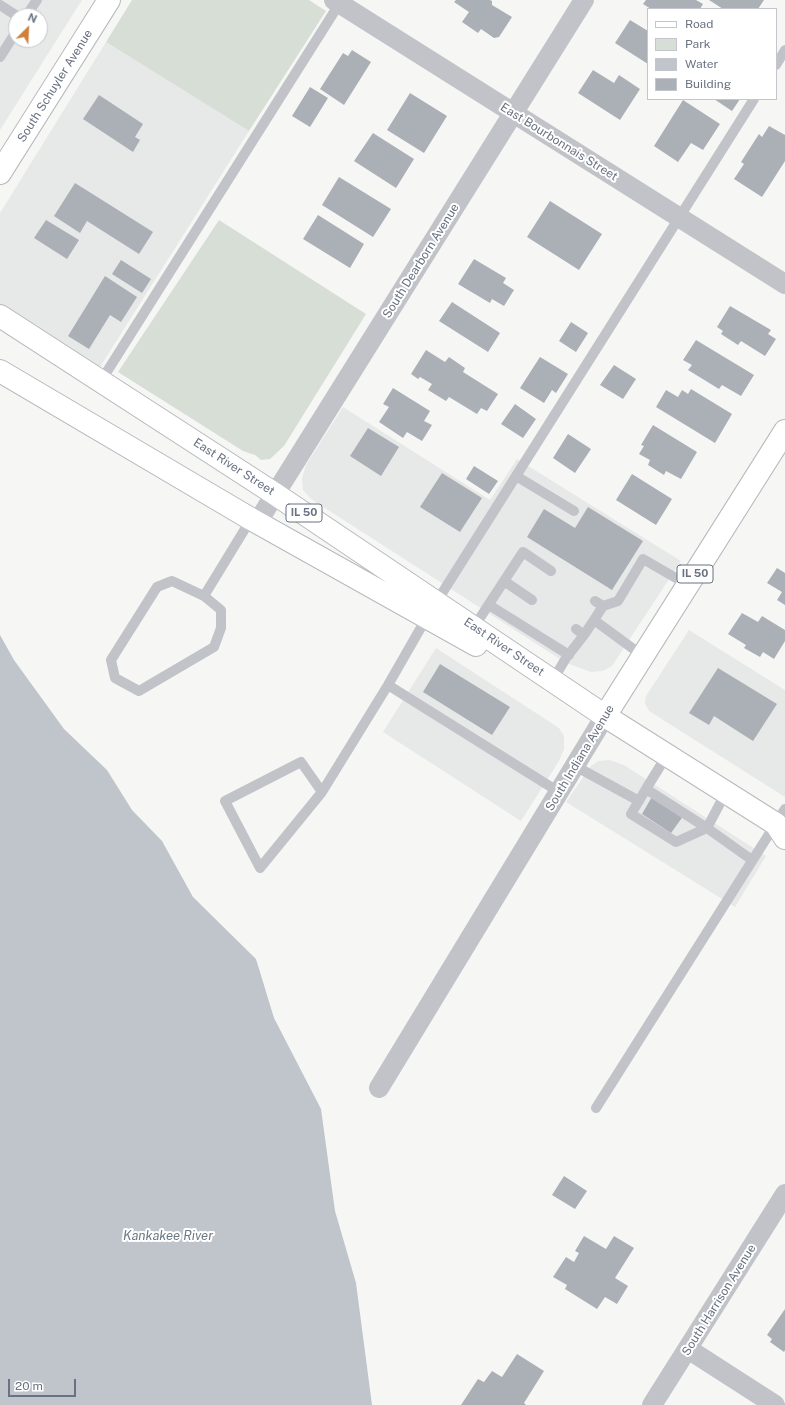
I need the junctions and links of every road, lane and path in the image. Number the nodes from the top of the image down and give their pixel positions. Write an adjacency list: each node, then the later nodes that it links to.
1 (109, 0): 10 (main road, South Schuyler Avenue)
2 (584, 0): 9 (street, South Dearborn Avenue)
3 (338, 1): 9 (street, East Bourbonnais Street); 15 (lane)
4 (8, 44): 6 (lane)
5 (785, 50): 7 (lane)
6 (0, 57)
7 (777, 63)
8 (753, 100): 11 (lane)
9 (514, 113): 11 (street, East Bourbonnais Street); 18 (street, South Dearborn Avenue)
10 (0, 173)
11 (680, 218): 12 (street, East Bourbonnais Street); 17 (lane)
12 (785, 284)
13 (0, 316): 15 (main road, East River Street / IL 50)
14 (0, 371): 20 (main road, East River Street)
15 (101, 381): 18 (main road, East River Street / IL 50)
16 (785, 431): 23 (main road, South Indiana Avenue / IL 50)
17 (516, 476): 19 (lane); 27 (lane)
18 (275, 494): 20 (street, South Dearborn Avenue); 27 (main road, East River Street / IL 50)
19 (574, 511)
20 (254, 521): 24 (lane); 27 (main road, East River Street)
21 (551, 571): 22 (lane)
22 (504, 581): 25 (lane); 26 (lane)
23 (688, 585): 28 (lane); 31 (main road, South Indiana Avenue / IL 50)
24 (204, 596): 24 (lane)
25 (532, 600)
26 (489, 605): 29 (lane); 30 (lane)
27 (432, 610): 29 (main road, East River Street / IL 50); 33 (lane); 34 (main road, East River Street)
28 (594, 620): 30 (lane); 31 (lane)
29 (474, 628): 32 (main road, East River Street / IL 50)
30 (569, 655): 32 (lane)
31 (643, 656): 34 (main road, South Indiana Avenue / IL 50)
32 (553, 680): 34 (main road, East River Street / IL 50)
33 (388, 685): 38 (lane); 39 (lane)
34 (605, 716): 35 (main road, East River Street / IL 50); 36 (street, South Indiana Avenue)
35 (666, 755): 37 (lane); 40 (main road, East River Street / IL 50)
36 (575, 766): 39 (street, South Indiana Avenue); 41 (lane)
37 (646, 789): 41 (lane); 43 (lane)
38 (322, 792): 38 (lane)
39 (559, 792): 45 (street, South Indiana Avenue)
40 (726, 792): 42 (main road, East River Street / IL 50); 43 (lane)
41 (639, 801): 43 (lane)
42 (783, 824): 44 (lane)
43 (707, 828): 44 (lane)
44 (752, 860): 46 (lane)
45 (379, 1088)
46 (596, 1108)
47 (785, 1194): 48 (street, South Harrison Avenue)
48 (688, 1349): 49 (street, South Harrison Avenue); 50 (street)
49 (652, 1405)
50 (775, 1405)

